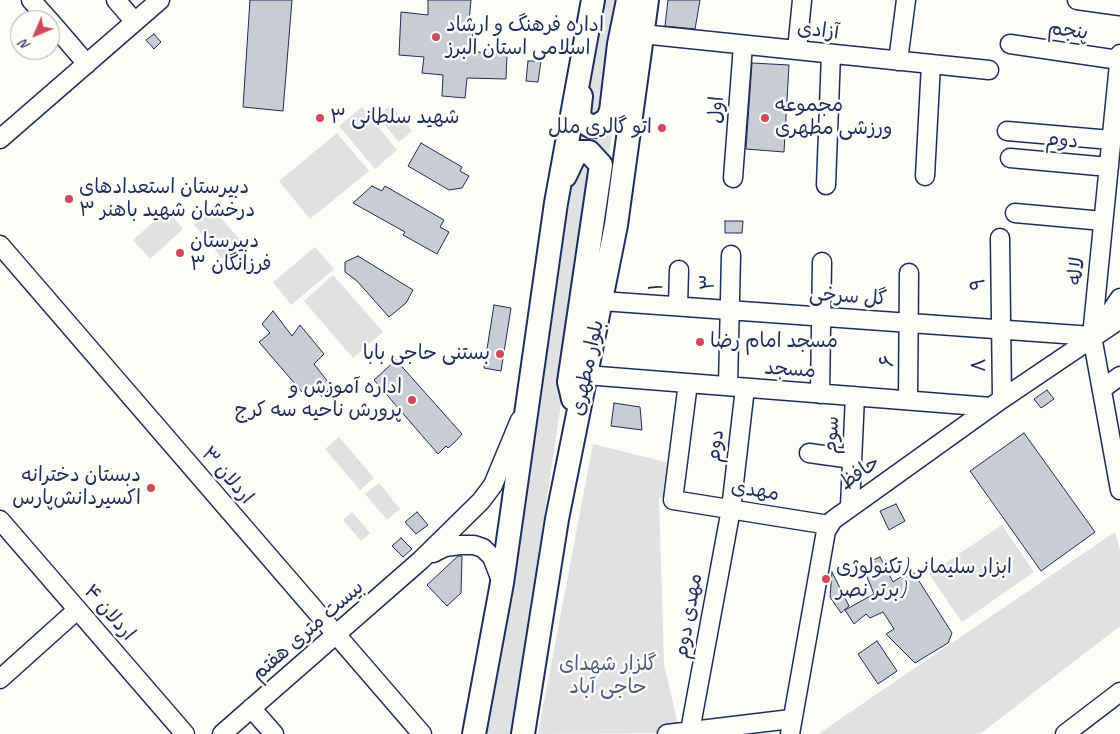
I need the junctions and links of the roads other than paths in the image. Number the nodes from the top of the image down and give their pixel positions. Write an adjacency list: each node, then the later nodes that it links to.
1 (31, 0): 12 (street)
2 (116, 0): 13 (street)
3 (160, 0): 13 (street)
4 (586, 0): 14 (street)
5 (593, 0): 14 (main road)
6 (628, 0): 19 (main road)
7 (647, 0): 16 (main road, بلوار مطهری)
8 (802, 0): 20 (street)
9 (906, 0): 24 (street)
10 (1078, 0): 11 (street)
11 (1120, 6)
12 (40, 10)
13 (135, 22): 25 (street)
14 (587, 25): 19 (main road)
15 (60, 33): 25 (street)
16 (642, 34): 18 (street, آزادی); 46 (main road, بلوار مطهری)
17 (1010, 44): 23 (street, پنجم)
18 (743, 45): 20 (street, آزادی); 34 (street, اول)
19 (583, 50): 36 (main road)
20 (797, 50): 21 (street, آزادی)
21 (831, 54): 24 (street, آزادی); 35 (street)
22 (1120, 54): 23 (street, لاله)
23 (1120, 60): 30 (street, لاله)
24 (898, 61): 26 (street, آزادی)
25 (87, 64): 29 (street)
26 (931, 64): 27 (street, آزادی); 33 (street)
27 (988, 70)
28 (1007, 131): 30 (street)
29 (0, 139)
30 (1111, 140): 32 (street, لاله)
31 (1010, 158): 32 (street, دوم)
32 (1109, 167): 38 (street, لاله)
33 (925, 176)
34 (733, 178)
35 (826, 185)
36 (556, 203): 62 (main road); 64 (main road)
37 (1015, 213): 38 (street)
38 (1103, 221): 53 (street, لاله)
39 (1000, 238): 52 (street, ۹)
40 (0, 245): 75 (street, اردلان ۳)
41 (731, 255): 48 (street, ۳)
42 (822, 262): 50 (street)
43 (680, 270): 47 (street, ۱)
44 (909, 273): 51 (street, ۶)
45 (1120, 298): 53 (street)
46 (602, 300): 47 (street, گل سرخی); 54 (main road, بلوار مطهری)
47 (678, 306): 48 (street, گل سرخی)
48 (731, 310): 50 (street, گل سرخی); 57 (street, ۳)
49 (1120, 314): 53 (street)
50 (821, 317): 51 (street, گل سرخی); 59 (street)
51 (910, 323): 52 (street, گل سرخی); 61 (street, ۶)
52 (1001, 330): 53 (street, گل سرخی); 63 (street, ۸)
53 (1092, 336): 58 (street, لاله); 63 (street, حافظ)
54 (586, 375): 56 (street, مسجد); 64 (main road, بلوار مطهری)
55 (1120, 376): 58 (street)
56 (688, 383): 57 (street, مسجد); 69 (street, مهدی)
57 (736, 387): 59 (street, مسجد); 69 (street, دوم)
58 (1102, 389): 67 (street, لاله)
59 (820, 394): 60 (street, مسجد)
60 (855, 396): 61 (street, مسجد); 66 (street, سوم)
61 (908, 400): 63 (street, مسجد)
62 (527, 403): 72 (street); 73 (main road)
63 (996, 403): 68 (street, حافظ)
64 (577, 422): 86 (main road, بلوار مطهری)
65 (809, 453): 66 (street)
66 (852, 459): 68 (street, سوم)
67 (1120, 486)
68 (850, 506): 71 (street, حافظ)
69 (730, 509): 71 (street, مهدی); 80 (street, مهدی دوم)
70 (0, 520): 74 (street, اردلان ۴)
71 (829, 525): 79 (street)
72 (422, 560): 73 (street); 75 (street, بیست متری هفتم)
73 (502, 582): 85 (main road)
74 (77, 610): 76 (street); 81 (street, اردلان ۴)
75 (336, 634): 78 (street, بیست متری هفتم); 84 (street, اردلان ۳)
76 (2, 673)
77 (1120, 692): 88 (street)
78 (251, 708): 82 (street, بیست متری هفتم); 83 (street)
79 (790, 727): 80 (street)
80 (690, 732): 87 (street)
81 (185, 734)
82 (222, 734)
83 (274, 734)
84 (422, 734)
85 (474, 734)
86 (523, 734)
87 (668, 734)
88 (1065, 734)

